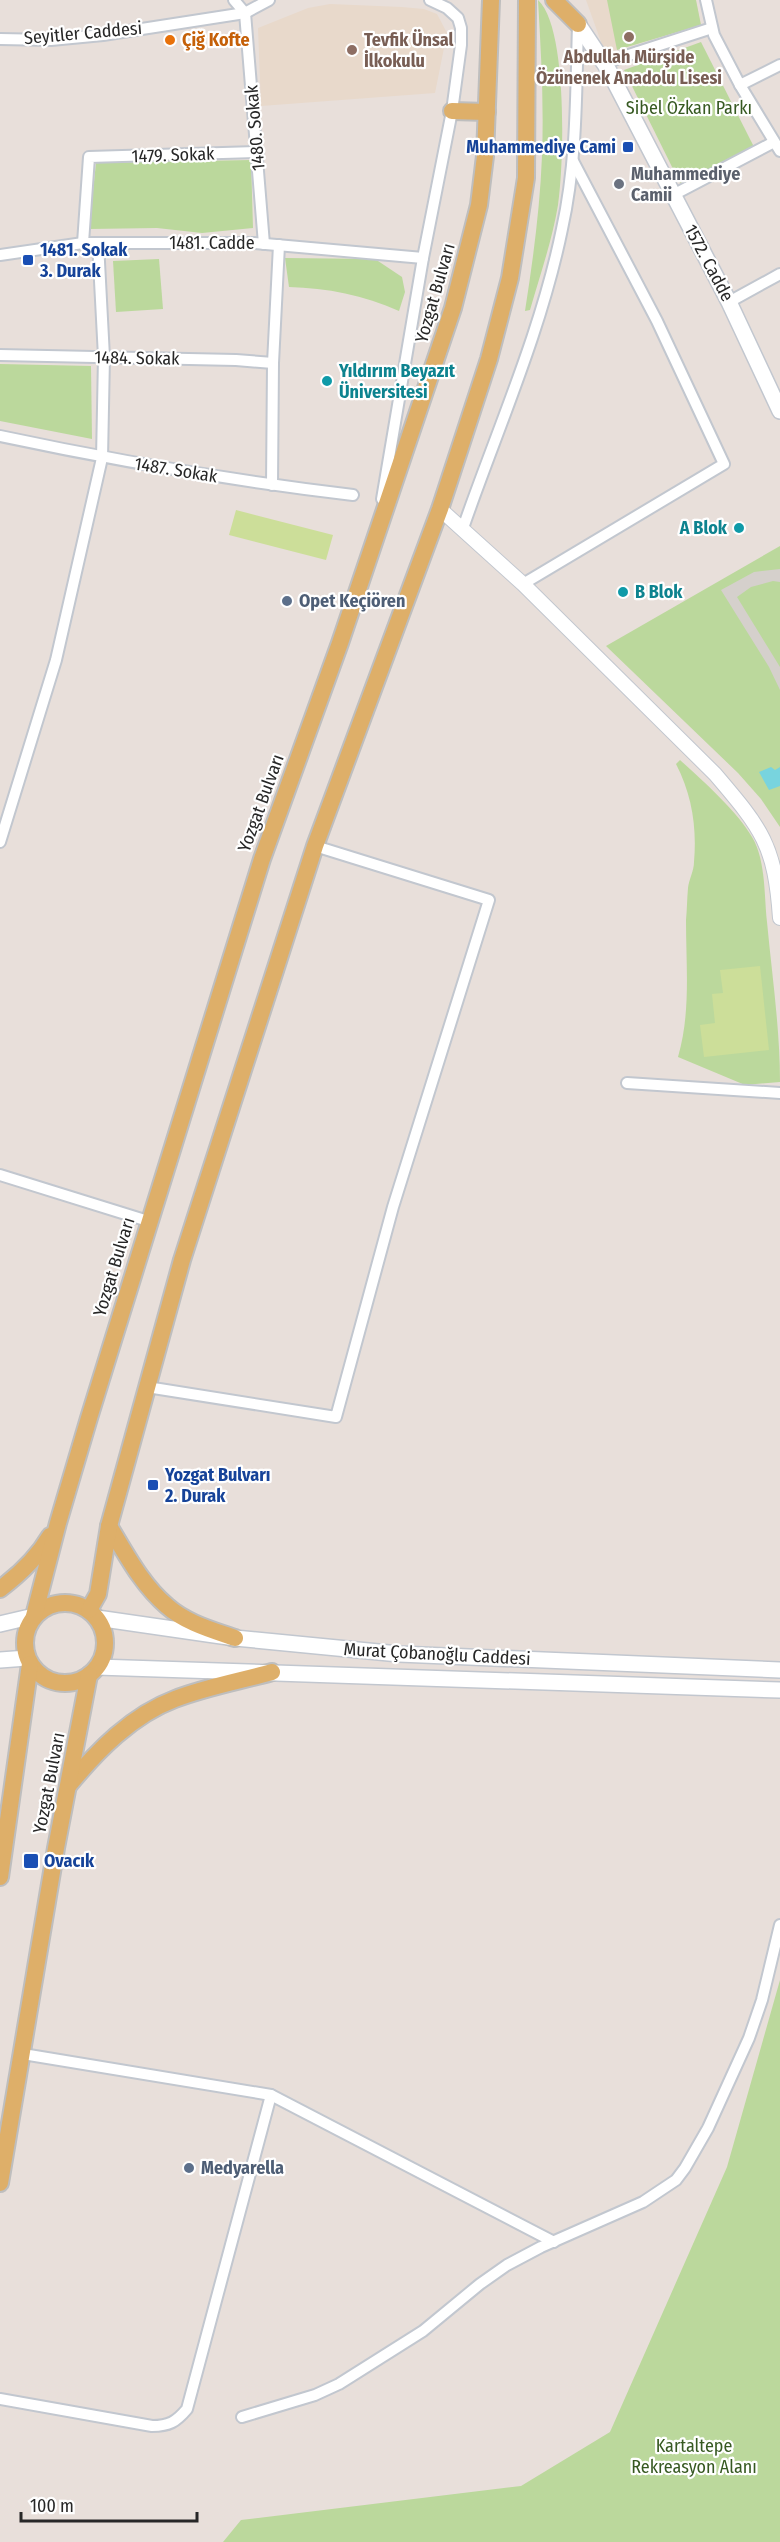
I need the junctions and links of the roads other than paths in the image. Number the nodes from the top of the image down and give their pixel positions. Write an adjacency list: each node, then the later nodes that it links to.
1 (234, 0): 9 (street)
2 (269, 0): 9 (street, Seyitler Caddesi)
3 (430, 0): 16 (street)
4 (491, 0): 17 (main road, Yozgat Bulvarı)
5 (527, 0): 38 (main road)
6 (554, 0): 10 (main road)
7 (573, 0): 10 (main road)
8 (706, 0): 11 (street)
9 (245, 13): 12 (street, Seyitler Caddesi); 19 (street, 1480. Sokak)
10 (578, 24): 13 (main road, 1572. Cadde); 20 (street)
11 (712, 28): 13 (street); 15 (street)
12 (0, 39)
13 (604, 63): 21 (main road, 1572. Cadde)
14 (780, 64): 15 (street)
15 (740, 85): 18 (street)
16 (452, 111): 17 (main road); 27 (street)
17 (487, 112): 40 (main road, Yozgat Bulvarı)
18 (777, 147): 21 (street)
19 (258, 152): 22 (street, 1479. Sokak); 24 (street, 1480. Sokak)
20 (573, 161): 39 (street); 41 (street)
21 (673, 195): 29 (main road, 1572. Cadde)
22 (83, 243): 23 (street, 1481. Cadde); 26 (street, 1481. Cadde)
23 (98, 243): 24 (street, 1481. Cadde); 31 (street)
24 (264, 243): 25 (street, 1481. Cadde)
25 (279, 245): 27 (street, 1481. Cadde); 32 (street)
26 (0, 255)
27 (423, 258): 40 (street)
28 (780, 274): 29 (street)
29 (729, 302): 33 (main road, 1572. Cadde)
30 (0, 355): 31 (street, 1484. Sokak)
31 (104, 357): 32 (street, 1484. Sokak); 35 (street)
32 (273, 363): 36 (street)
33 (780, 411)
34 (0, 436): 35 (street, 1487. Sokak)
35 (102, 458): 36 (street, 1487. Sokak); 42 (street)
36 (272, 485): 37 (street, 1487. Sokak)
37 (354, 495)
38 (440, 509): 39 (street); 43 (main road)
39 (463, 528): 41 (street)
40 (375, 537): 48 (main road, Yozgat Bulvarı)
41 (523, 584): 44 (street)
42 (0, 842)
43 (315, 846): 49 (main road); 49 (street)
44 (780, 918)
45 (627, 1083): 46 (street)
46 (780, 1093)
47 (0, 1175): 48 (street)
48 (148, 1221): 50 (main road, Yozgat Bulvarı)
49 (147, 1388): 51 (main road)
50 (58, 1523): 52 (main road); 54 (main road, Yozgat Bulvarı)
51 (109, 1526): 53 (main road); 56 (main road)
52 (0, 1589)
53 (93, 1614): 54 (main road); 56 (main road, Murat Çobanoğlu Caddesi); 60 (main road)
54 (34, 1616): 55 (main road); 58 (main road)
55 (0, 1624)
56 (235, 1638): 59 (main road, Murat Çobanoğlu Caddesi)
57 (0, 1660): 58 (main road)
58 (28, 1661): 60 (main road); 65 (main road, Yozgat Bulvarı)
59 (780, 1670)
60 (93, 1671): 61 (main road, Murat Çobanoğlu Caddesi); 63 (main road, Yozgat Bulvarı)
61 (272, 1672): 62 (main road, Murat Çobanoğlu Caddesi); 63 (main road)
62 (780, 1690)
63 (68, 1785): 68 (main road, Yozgat Bulvarı)
64 (0, 1787): 65 (main road)
65 (11, 1809): 66 (main road, Yozgat Bulvarı)
66 (0, 1877)
67 (780, 1925): 71 (street)
68 (23, 2054): 69 (street); 70 (main road, Yozgat Bulvarı)
69 (271, 2095): 71 (street); 72 (street)
70 (0, 2183)
71 (554, 2242): 73 (street)
72 (0, 2399)
73 (242, 2416)

